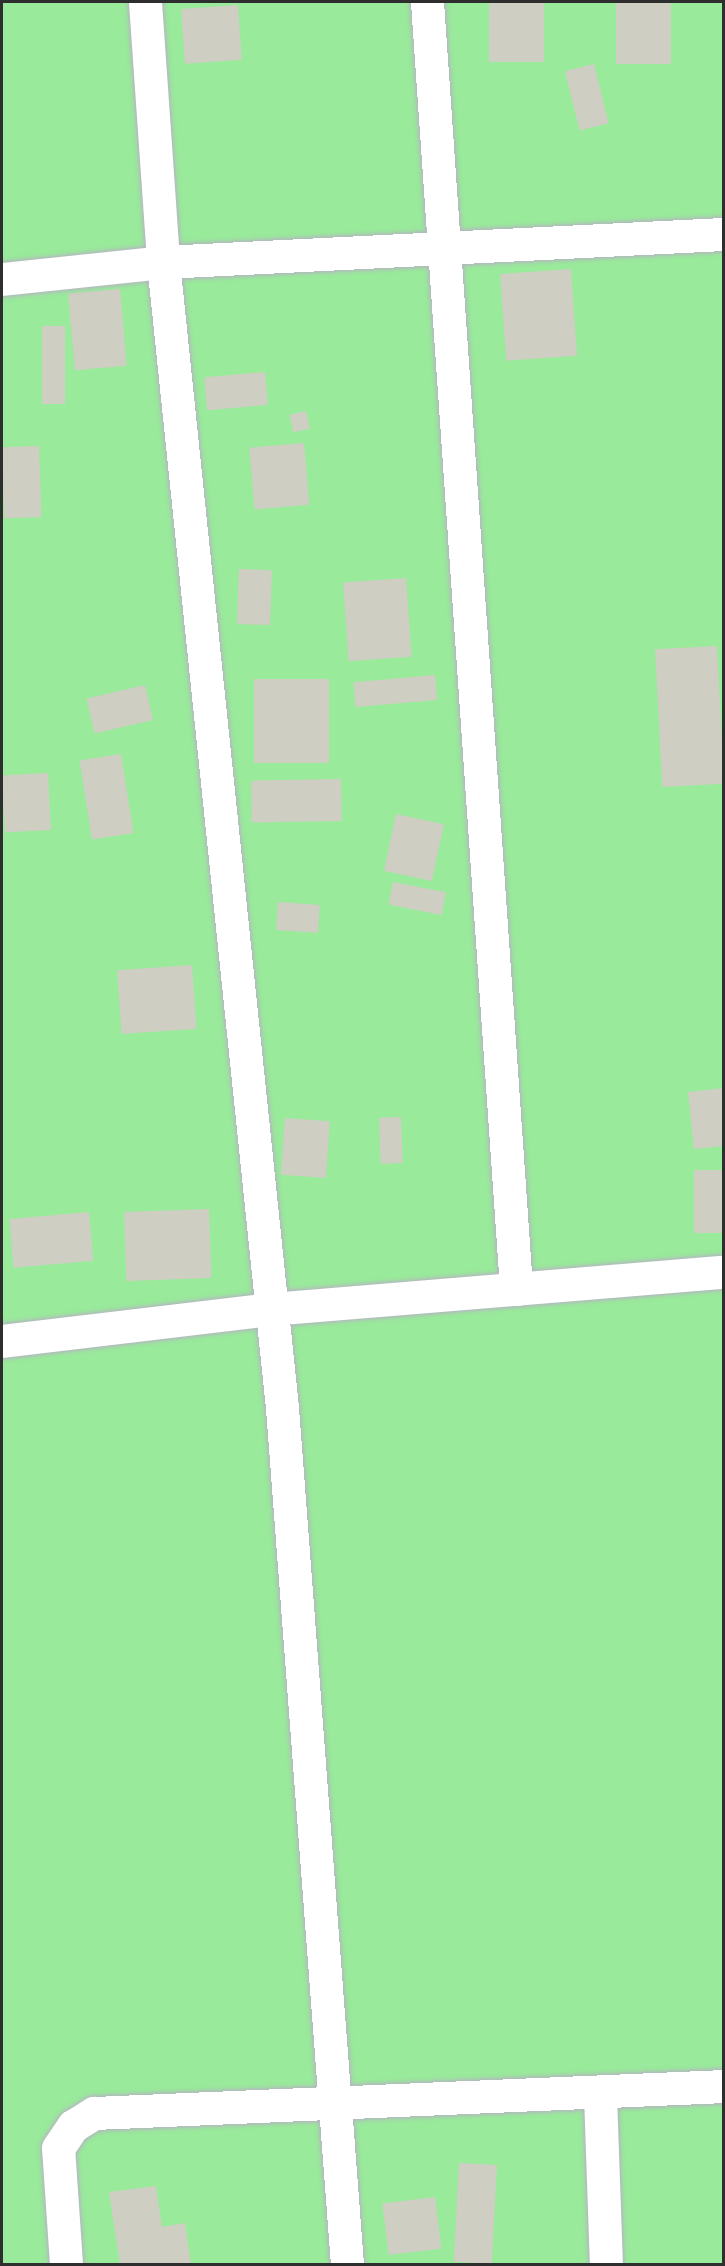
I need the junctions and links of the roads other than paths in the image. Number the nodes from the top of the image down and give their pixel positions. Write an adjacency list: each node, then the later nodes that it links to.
1 (145, 2): 5 (street)
2 (427, 2): 4 (street)
3 (723, 234): 4 (street)
4 (441, 247): 5 (street); 8 (street)
5 (163, 262): 6 (street); 9 (street)
6 (2, 279)
7 (723, 1272): 8 (street)
8 (516, 1289): 9 (street)
9 (270, 1309): 10 (street); 13 (street)
10 (2, 1341)
11 (723, 2086): 12 (street)
12 (600, 2095): 13 (street); 16 (street)
13 (338, 2103): 14 (street); 15 (street)
14 (66, 2265)
15 (347, 2265)
16 (606, 2265)

